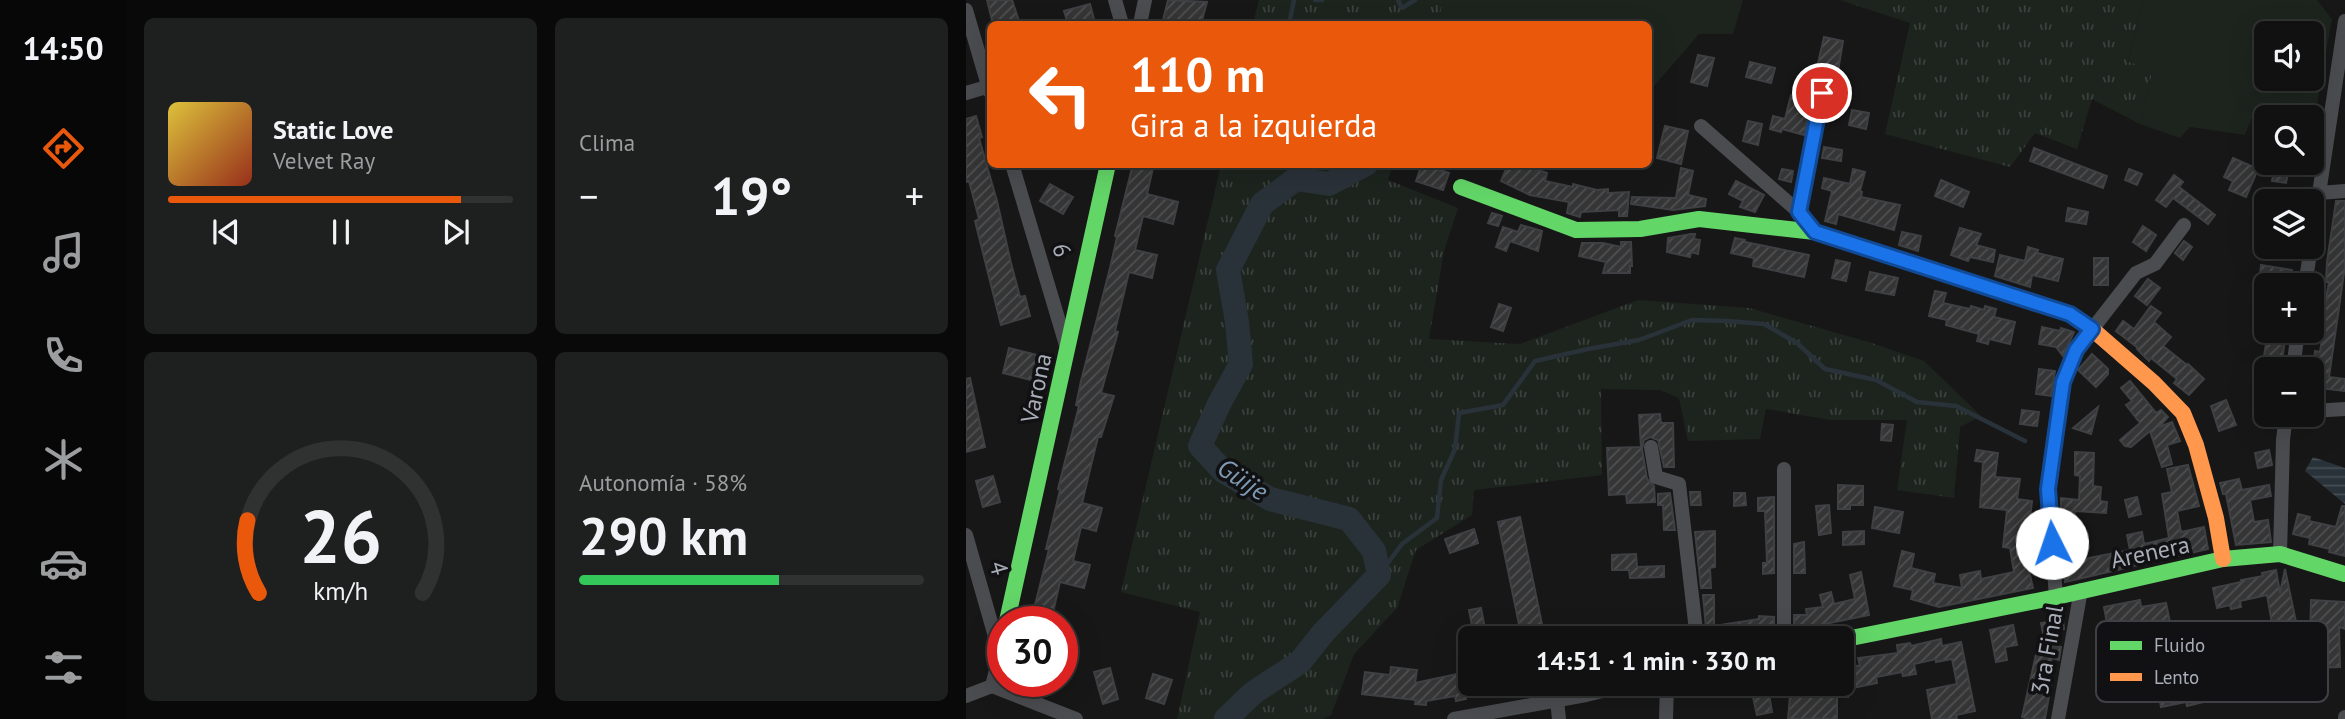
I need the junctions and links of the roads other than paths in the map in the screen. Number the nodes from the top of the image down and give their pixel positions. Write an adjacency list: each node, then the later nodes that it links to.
1 (1115, 0): 4 (street)
2 (1145, 0): 5 (street)
3 (966, 10): 7 (street)
4 (1121, 21)
5 (1141, 21)
6 (2345, 21): 15 (street)
7 (987, 78)
8 (987, 89): 9 (street)
9 (966, 93)
10 (1822, 93): 18 (street)
11 (1701, 126): 18 (street)
12 (1013, 168): 22 (street, 6)
13 (1107, 168): 22 (street, Varona)
14 (1461, 187): 20 (street)
15 (2320, 189)
16 (2345, 191): 17 (street)
17 (2324, 193)
18 (1799, 212): 20 (street)
19 (2184, 225): 21 (street)
20 (1815, 232): 21 (street)
21 (2092, 329): 30 (street); 33 (street)
22 (1068, 349): 35 (street, Varona)
23 (2345, 409): 24 (street)
24 (2324, 410)
25 (2285, 427): 29 (street)
26 (1651, 447): 36 (street)
27 (1784, 469): 37 (street)
28 (966, 535): 34 (street, 4)
29 (2280, 554): 30 (street, Arenera); 31 (street, Arenera)
30 (2223, 559): 32 (street, Arenera)
31 (2345, 574)
32 (2081, 590): 33 (street, Arenera); 49 (street, 3ra Final)
33 (2056, 597): 38 (street, Arenera)
34 (989, 606)
35 (1010, 606)
36 (1695, 626)
37 (1784, 626)
38 (1854, 637)
39 (987, 688): 40 (street)
40 (966, 696)
41 (1575, 696): 44 (street)
42 (1667, 696): 48 (street)
43 (1020, 697): 45 (street)
44 (1557, 700): 46 (street); 47 (street)
45 (1076, 719)
46 (1454, 719)
47 (1559, 719)
48 (1666, 719)
49 (2058, 719)

